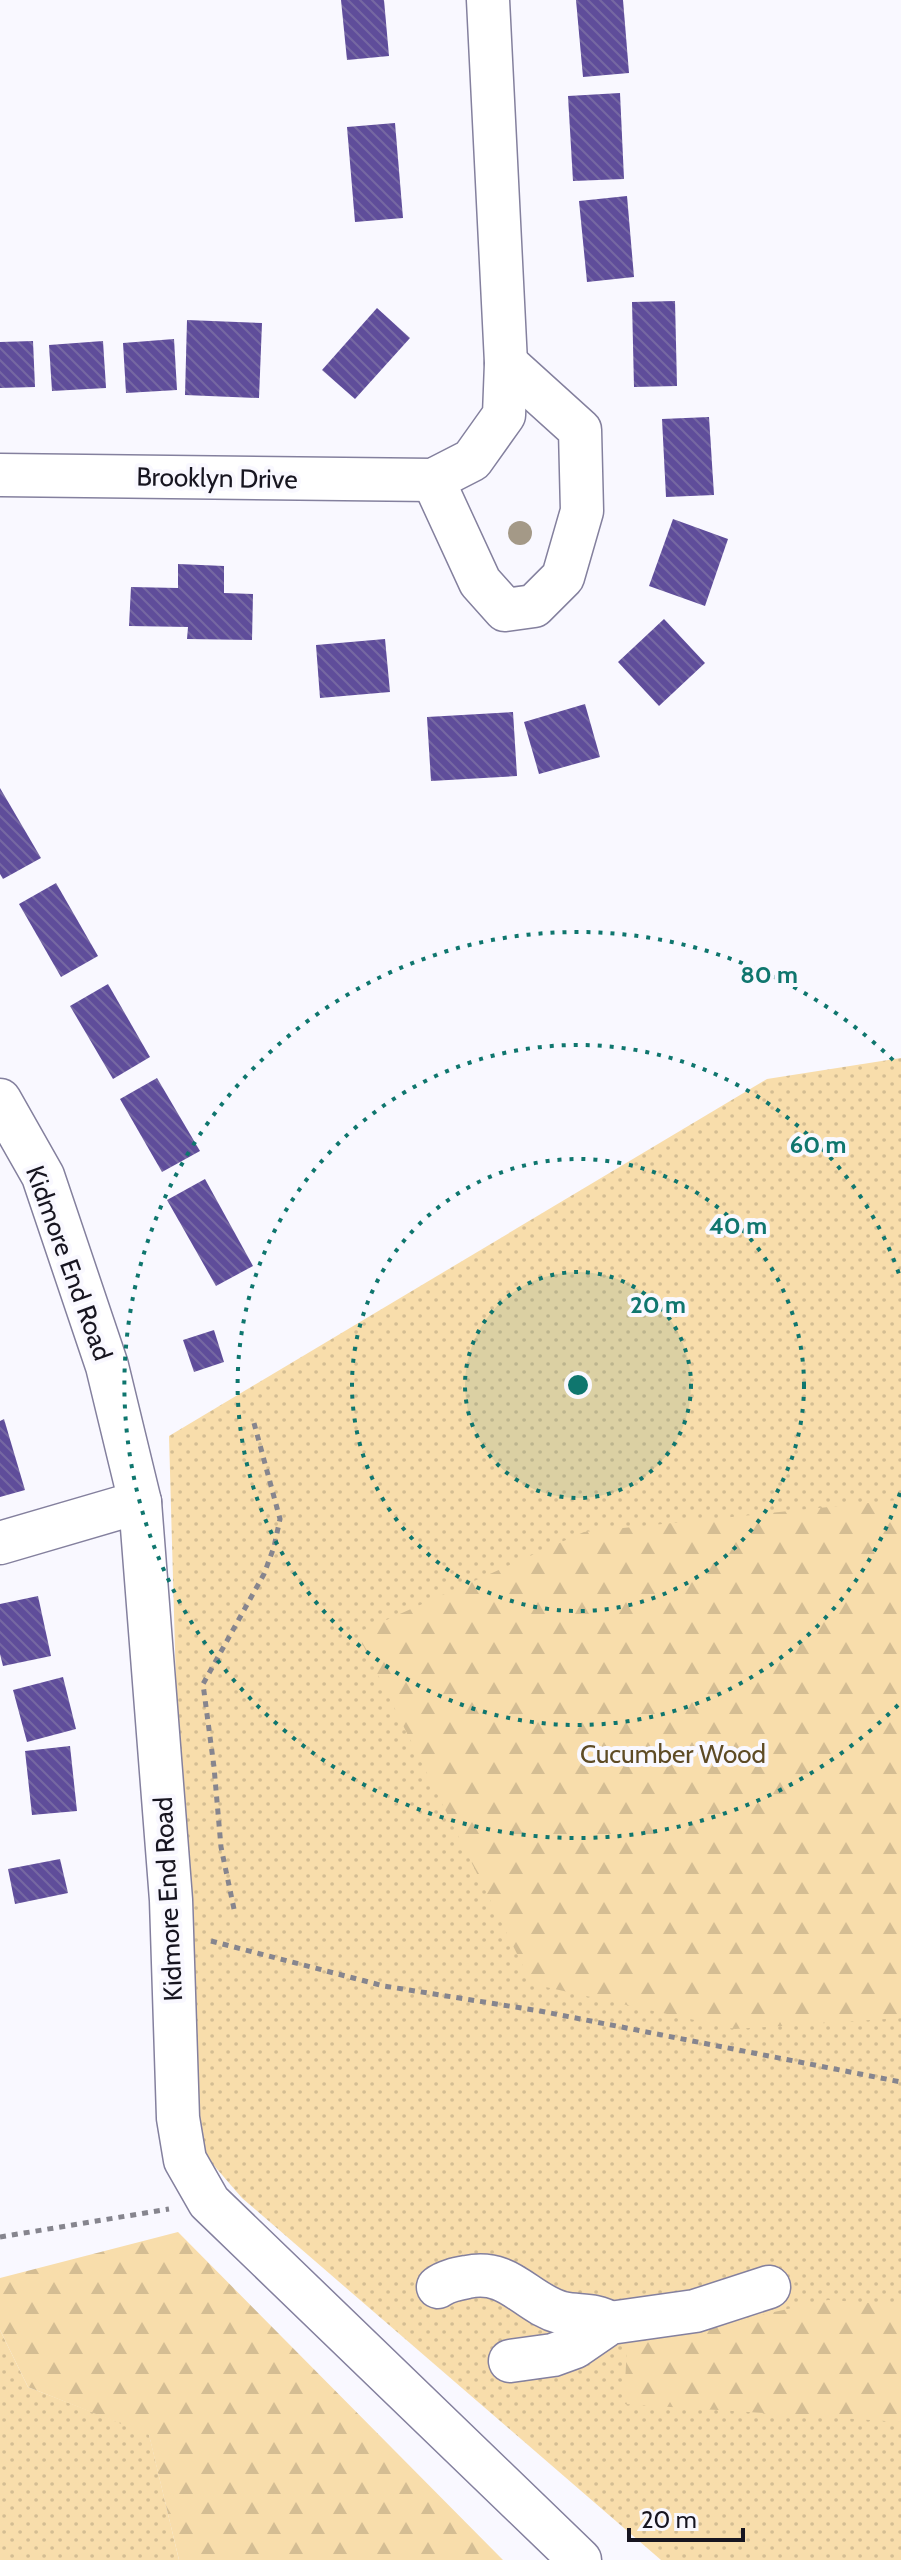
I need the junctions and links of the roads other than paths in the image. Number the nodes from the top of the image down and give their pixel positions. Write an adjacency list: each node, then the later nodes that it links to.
1 (488, 0): 2 (street, Brooklyn Drive)
2 (506, 363): 4 (street, Brooklyn Drive); 4 (street)
3 (0, 475): 4 (street, Brooklyn Drive)
4 (433, 480)
5 (0, 1100): 6 (street, Kidmore End Road)
6 (140, 1502): 7 (street); 12 (street, Kidmore End Road)
7 (0, 1543)
8 (438, 2287): 10 (street)
9 (769, 2287): 10 (street)
10 (610, 2323): 11 (street)
11 (510, 2361)
12 (580, 2560)

